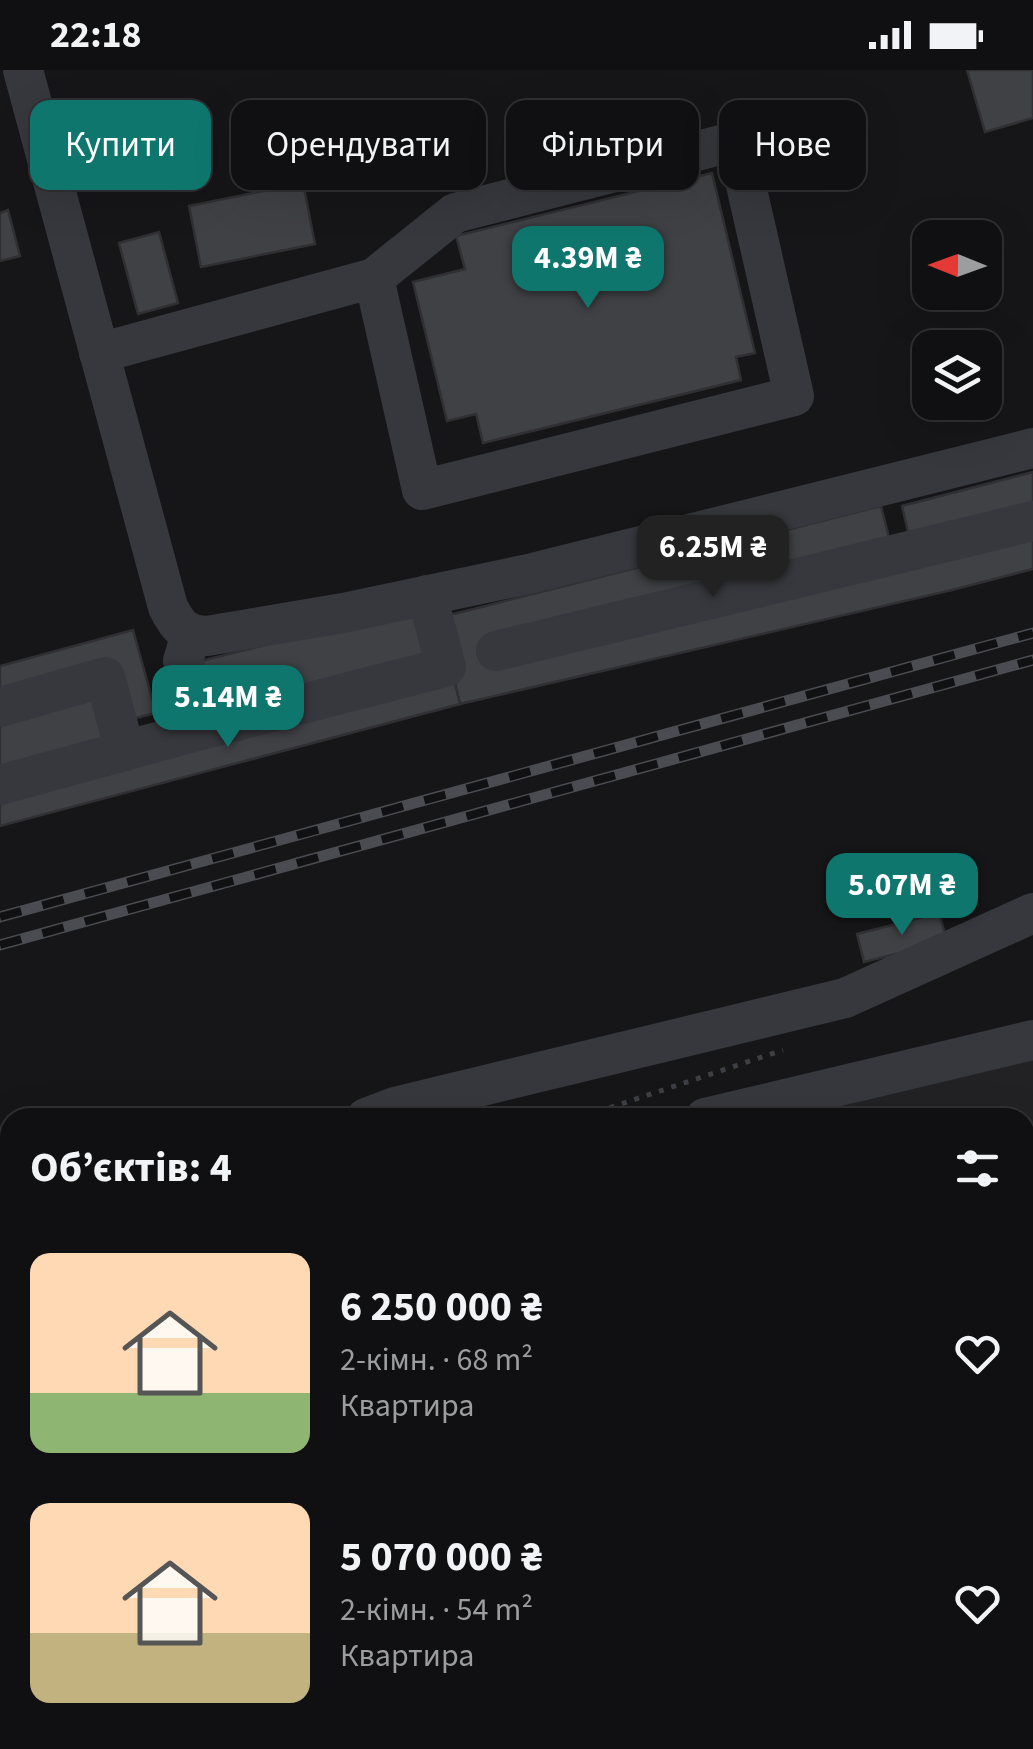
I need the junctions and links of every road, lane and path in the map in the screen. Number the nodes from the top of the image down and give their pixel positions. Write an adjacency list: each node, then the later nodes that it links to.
1 (22, 70): 3 (street)
2 (374, 278): 2 (street); 3 (street)
3 (99, 353): 7 (street)
4 (1033, 448): 6 (street)
5 (1033, 521): 8 (street)
6 (427, 595): 7 (street); 10 (street)
7 (191, 634): 10 (street)
8 (496, 651)
9 (0, 707): 11 (street)
10 (201, 730): 11 (street)
11 (125, 751): 12 (street)
12 (0, 786)
13 (1033, 913): 16 (street)
14 (1033, 1040): 18 (street)
15 (798, 1045): 17 (path)
16 (395, 1108)
17 (609, 1108)
18 (746, 1108)

